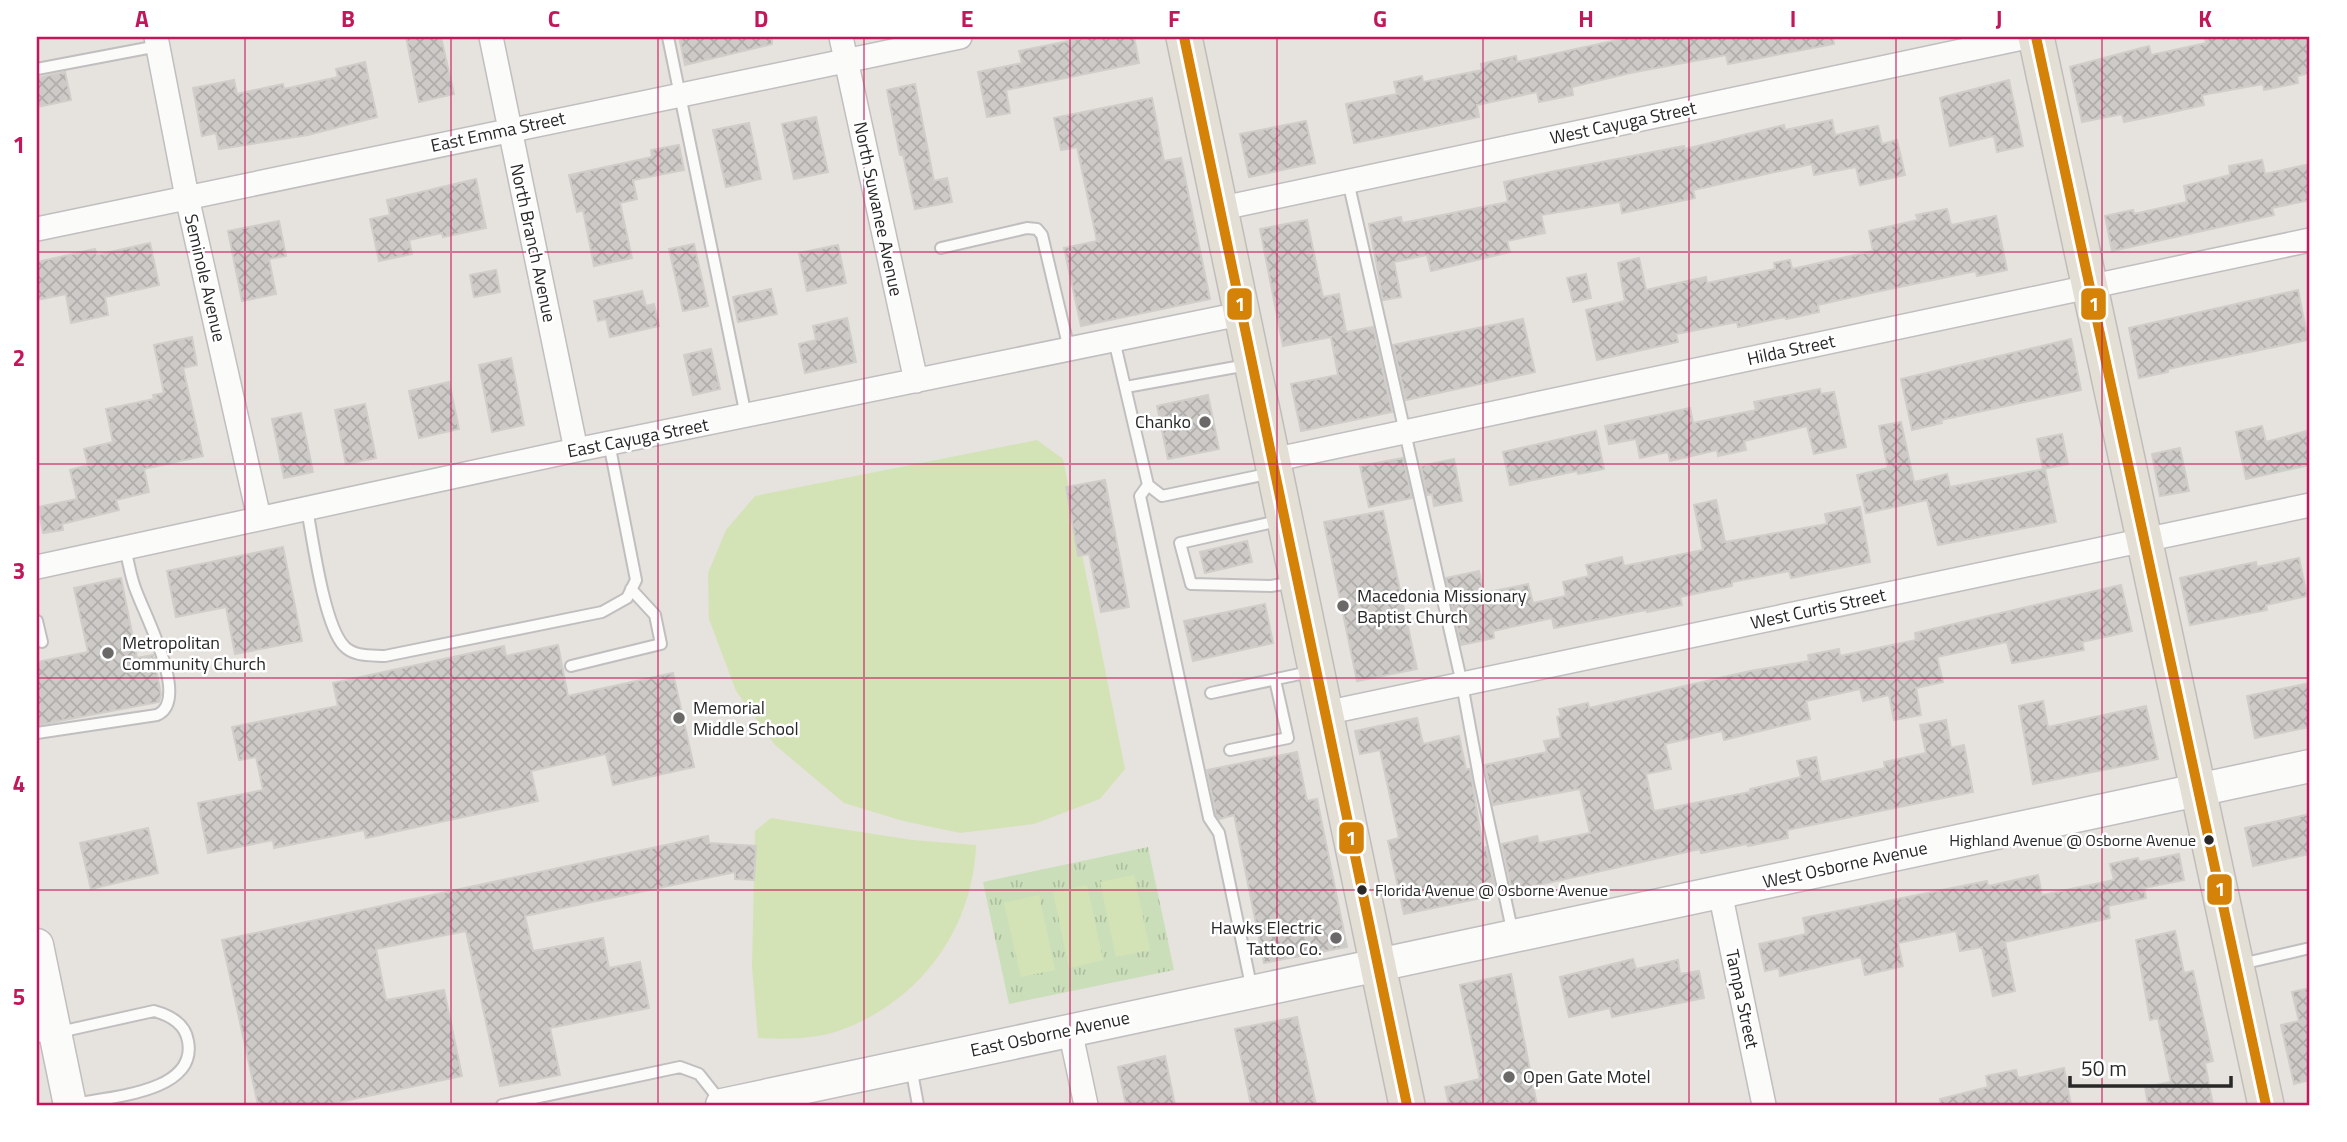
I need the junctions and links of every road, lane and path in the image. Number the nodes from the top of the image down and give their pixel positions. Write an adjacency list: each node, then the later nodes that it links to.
1 (491, 37): 12 (street, North Branch Avenue)
2 (668, 37): 11 (lane)
3 (841, 37): 9 (street, North Suwanee Avenue)
4 (960, 37): 9 (street, East Emma Street)
5 (1184, 37): 15 (main road)
6 (2028, 37): 13 (street, West Cayuga Street)
7 (2036, 37): 19 (main road)
8 (157, 41): 10 (lane); 14 (street, Seminole Avenue)
9 (846, 60): 11 (street, East Emma Street); 24 (street, North Suwanee Avenue)
10 (37, 69)
11 (681, 94): 12 (street, East Emma Street); 26 (lane)
12 (509, 130): 14 (street, East Emma Street); 29 (street, North Branch Avenue)
13 (1349, 181): 15 (street, West Cayuga Street); 27 (lane)
14 (187, 197): 16 (street, East Emma Street); 34 (street, Seminole Avenue)
15 (1218, 209): 20 (main road)
16 (37, 229)
17 (2310, 240): 19 (street, Hilda Street)
18 (941, 248): 22 (lane)
19 (2089, 287): 27 (street, Hilda Street); 36 (main road)
20 (1240, 314): 21 (street, East Cayuga Street); 23 (main road)
21 (1114, 340): 22 (street, East Cayuga Street); 25 (lane)
22 (1069, 349): 24 (street, East Cayuga Street)
23 (1251, 364): 25 (lane); 30 (main road)
24 (916, 381): 26 (street, East Cayuga Street)
25 (1126, 387): 31 (lane)
26 (747, 416): 28 (street, East Cayuga Street)
27 (1405, 432): 30 (street, Hilda Street); 46 (lane)
28 (609, 443): 29 (street, East Cayuga Street); 40 (lane)
29 (576, 450): 33 (street, East Cayuga Street)
30 (1273, 466): 31 (lane); 35 (main road)
31 (1148, 485): 59 (lane)
32 (2310, 505): 36 (street, West Curtis Street)
33 (307, 509): 34 (street, East Cayuga Street); 40 (lane)
34 (259, 519): 37 (street, East Cayuga Street)
35 (1284, 520): 39 (main road); 39 (lane)
36 (2144, 540): 46 (street, West Curtis Street); 52 (main road)
37 (125, 548): 38 (street, East Cayuga Street); 49 (lane)
38 (37, 567)
39 (1297, 582): 44 (main road)
40 (632, 589): 43 (lane)
41 (37, 621): 42 (lane)
42 (42, 642)
43 (571, 666)
44 (1316, 671): 45 (lane); 48 (main road)
45 (1275, 680): 47 (lane); 50 (lane)
46 (1462, 684): 48 (street, West Curtis Street); 54 (lane)
47 (1211, 693)
48 (1325, 713): 57 (main road)
49 (37, 733)
50 (1230, 750)
51 (2310, 766): 52 (street, West Osborne Avenue)
52 (2197, 790): 53 (street, West Osborne Avenue); 58 (main road)
53 (1720, 892): 54 (street, West Osborne Avenue); 70 (street, Tampa Street)
54 (1514, 936): 57 (street, West Osborne Avenue)
55 (37, 945): 61 (street)
56 (2310, 948): 58 (lane)
57 (1379, 965): 59 (street, East Osborne Avenue); 69 (main road)
58 (2235, 965): 71 (main road)
59 (1253, 992): 60 (street, East Osborne Avenue)
60 (1070, 1030): 62 (street, East Osborne Avenue); 68 (street)
61 (46, 1035): 64 (street); 64 (lane)
62 (911, 1064): 63 (street, East Osborne Avenue); 67 (lane)
63 (755, 1102): 66 (street, East Osborne Avenue)
64 (70, 1105)
65 (502, 1105): 66 (lane)
66 (723, 1105)
67 (918, 1105)
68 (1086, 1105)
69 (1407, 1105)
70 (1764, 1105)
71 (2266, 1105)

